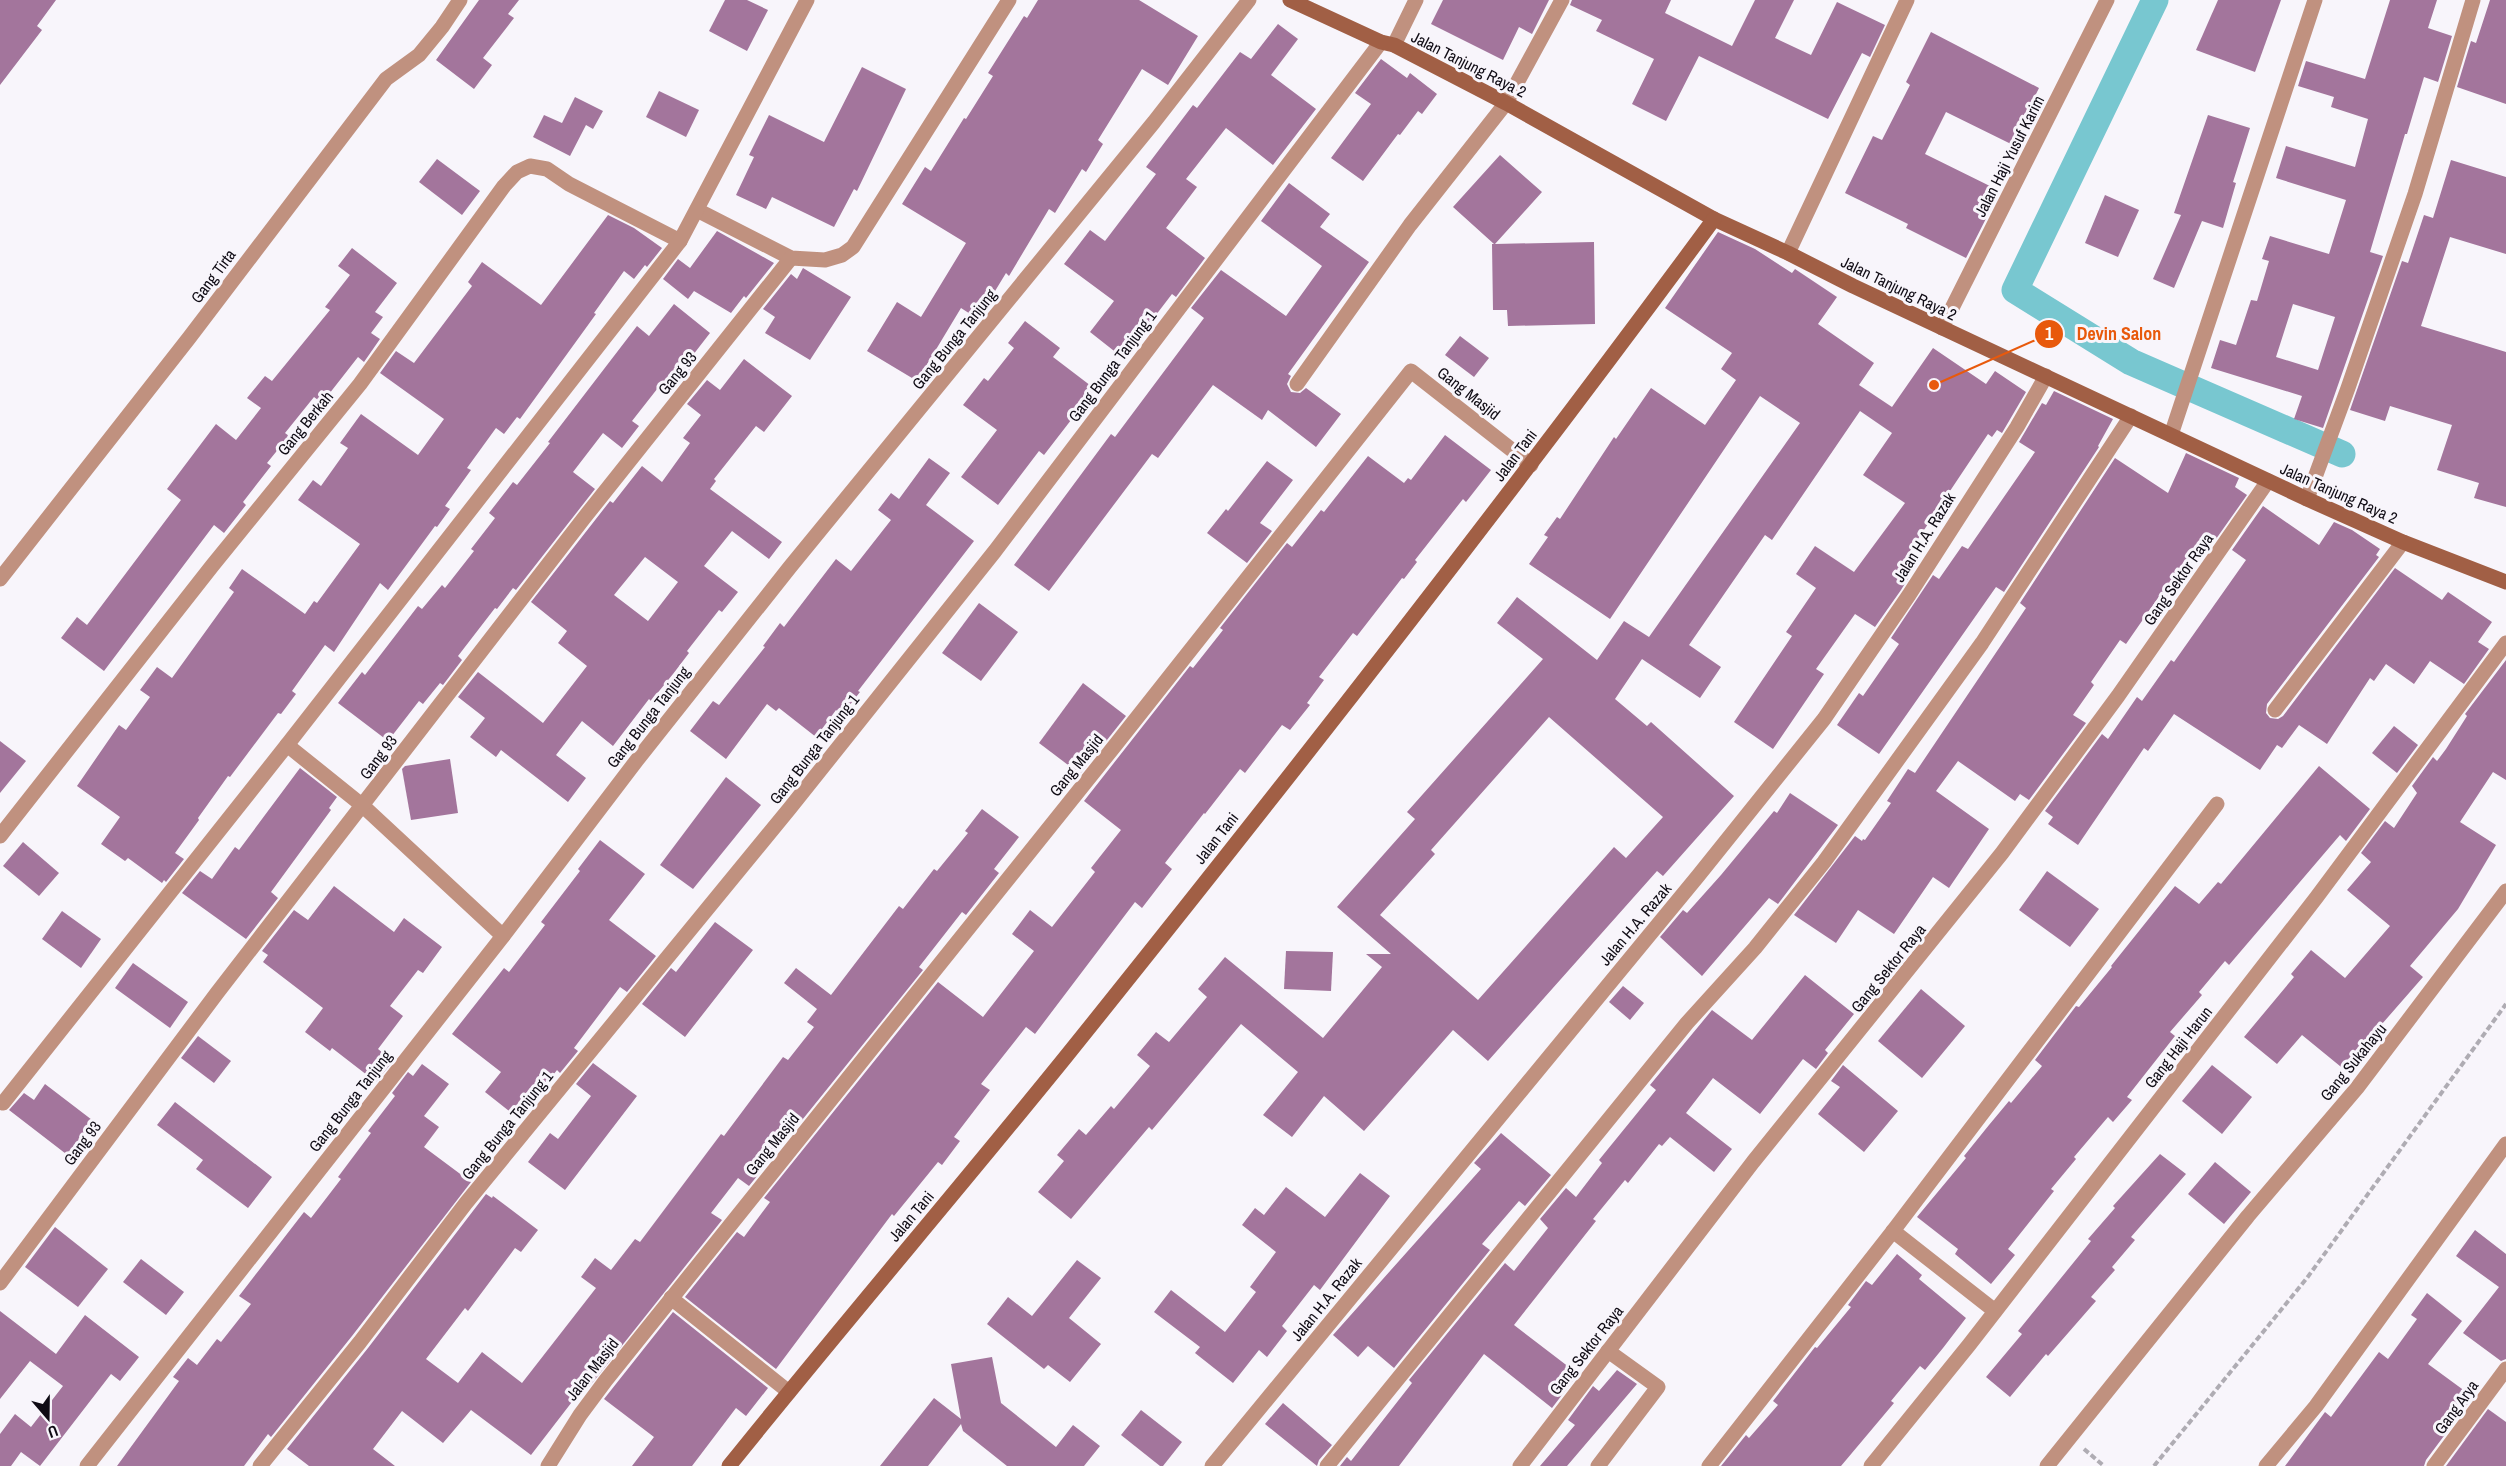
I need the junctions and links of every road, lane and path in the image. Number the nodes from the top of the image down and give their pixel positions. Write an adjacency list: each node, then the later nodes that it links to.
1 (460, 0): 28 (street, Gang Tirta)
2 (807, 0): 14 (street)
3 (1009, 0): 18 (street)
4 (1249, 0): 37 (street, Gang Bunga Tanjung)
5 (1290, 0): 12 (street, Jalan Tanjung Raya 2)
6 (1416, 0): 12 (street, Gang Bunga Tanjung 1)
7 (1562, 0): 13 (street)
8 (1907, 0): 17 (street)
9 (2107, 0): 19 (street, Jalan Haji Yusuf Karim)
10 (2315, 0): 23 (street)
11 (2473, 0): 26 (street)
12 (1387, 44): 13 (street, Jalan Tanjung Raya 2); 50 (street, Gang Bunga Tanjung 1)
13 (1506, 103): 15 (street, Jalan Tanjung Raya 2); 21 (street)
14 (697, 210): 16 (street); 18 (street)
15 (1714, 219): 17 (street, Jalan Tanjung Raya 2); 24 (street, Jalan Tani)
16 (680, 241): 32 (street); 35 (street, Gang Berkah)
17 (1788, 253): 19 (street, Jalan Tanjung Raya 2)
18 (791, 258): 34 (street, Gang 93)
19 (1942, 328): 20 (street, Jalan Tanjung Raya 2)
20 (2046, 376): 22 (street, Jalan Tanjung Raya 2); 53 (street, Jalan H.A. Razak)
21 (1297, 384)
22 (2131, 416): 23 (street, Jalan Tanjung Raya 2); 54 (street)
23 (2171, 435): 25 (street, Jalan Tanjung Raya 2)
24 (1531, 465): 43 (street, Gang Masjid); 47 (street, Jalan Tani)
25 (2268, 480): 26 (street, Jalan Tanjung Raya 2); 45 (street, Gang Sektor Raya)
26 (2307, 499): 27 (street, Jalan Tanjung Raya 2)
27 (2403, 542): 29 (street, Jalan Tanjung Raya 2); 31 (street)
28 (0, 579)
29 (2505, 580)
30 (2506, 643): 44 (street, Gang Haji Harun)
31 (2275, 710)
32 (287, 745): 34 (street); 39 (street)
33 (2217, 804): 41 (street)
34 (363, 806): 37 (street); 42 (street, Gang 93)
35 (0, 836)
36 (2506, 891): 59 (street, Gang Sukahayu)
37 (503, 936): 49 (street, Gang Bunga Tanjung)
38 (2506, 1004): 61 (path)
39 (3, 1103)
40 (2506, 1144): 62 (street)
41 (1893, 1231): 44 (street); 57 (street)
42 (0, 1283)
43 (671, 1298): 47 (street); 51 (street, Jalan Masjid)
44 (1995, 1311): 58 (street, Gang Haji Harun)
45 (1608, 1351): 55 (street, Gang Sektor Raya); 56 (street)
46 (2506, 1369): 63 (street, Gang Arya)
47 (789, 1392): 52 (street, Jalan Tani)
48 (2083, 1449): 60 (path)
49 (87, 1466)
50 (260, 1466)
51 (548, 1466)
52 (729, 1466)
53 (1212, 1466)
54 (1327, 1466)
55 (1520, 1466)
56 (1598, 1466)
57 (1709, 1466)
58 (1871, 1466)
59 (2046, 1466)
60 (2104, 1466)
61 (2154, 1466)
62 (2266, 1466)
63 (2434, 1466)

